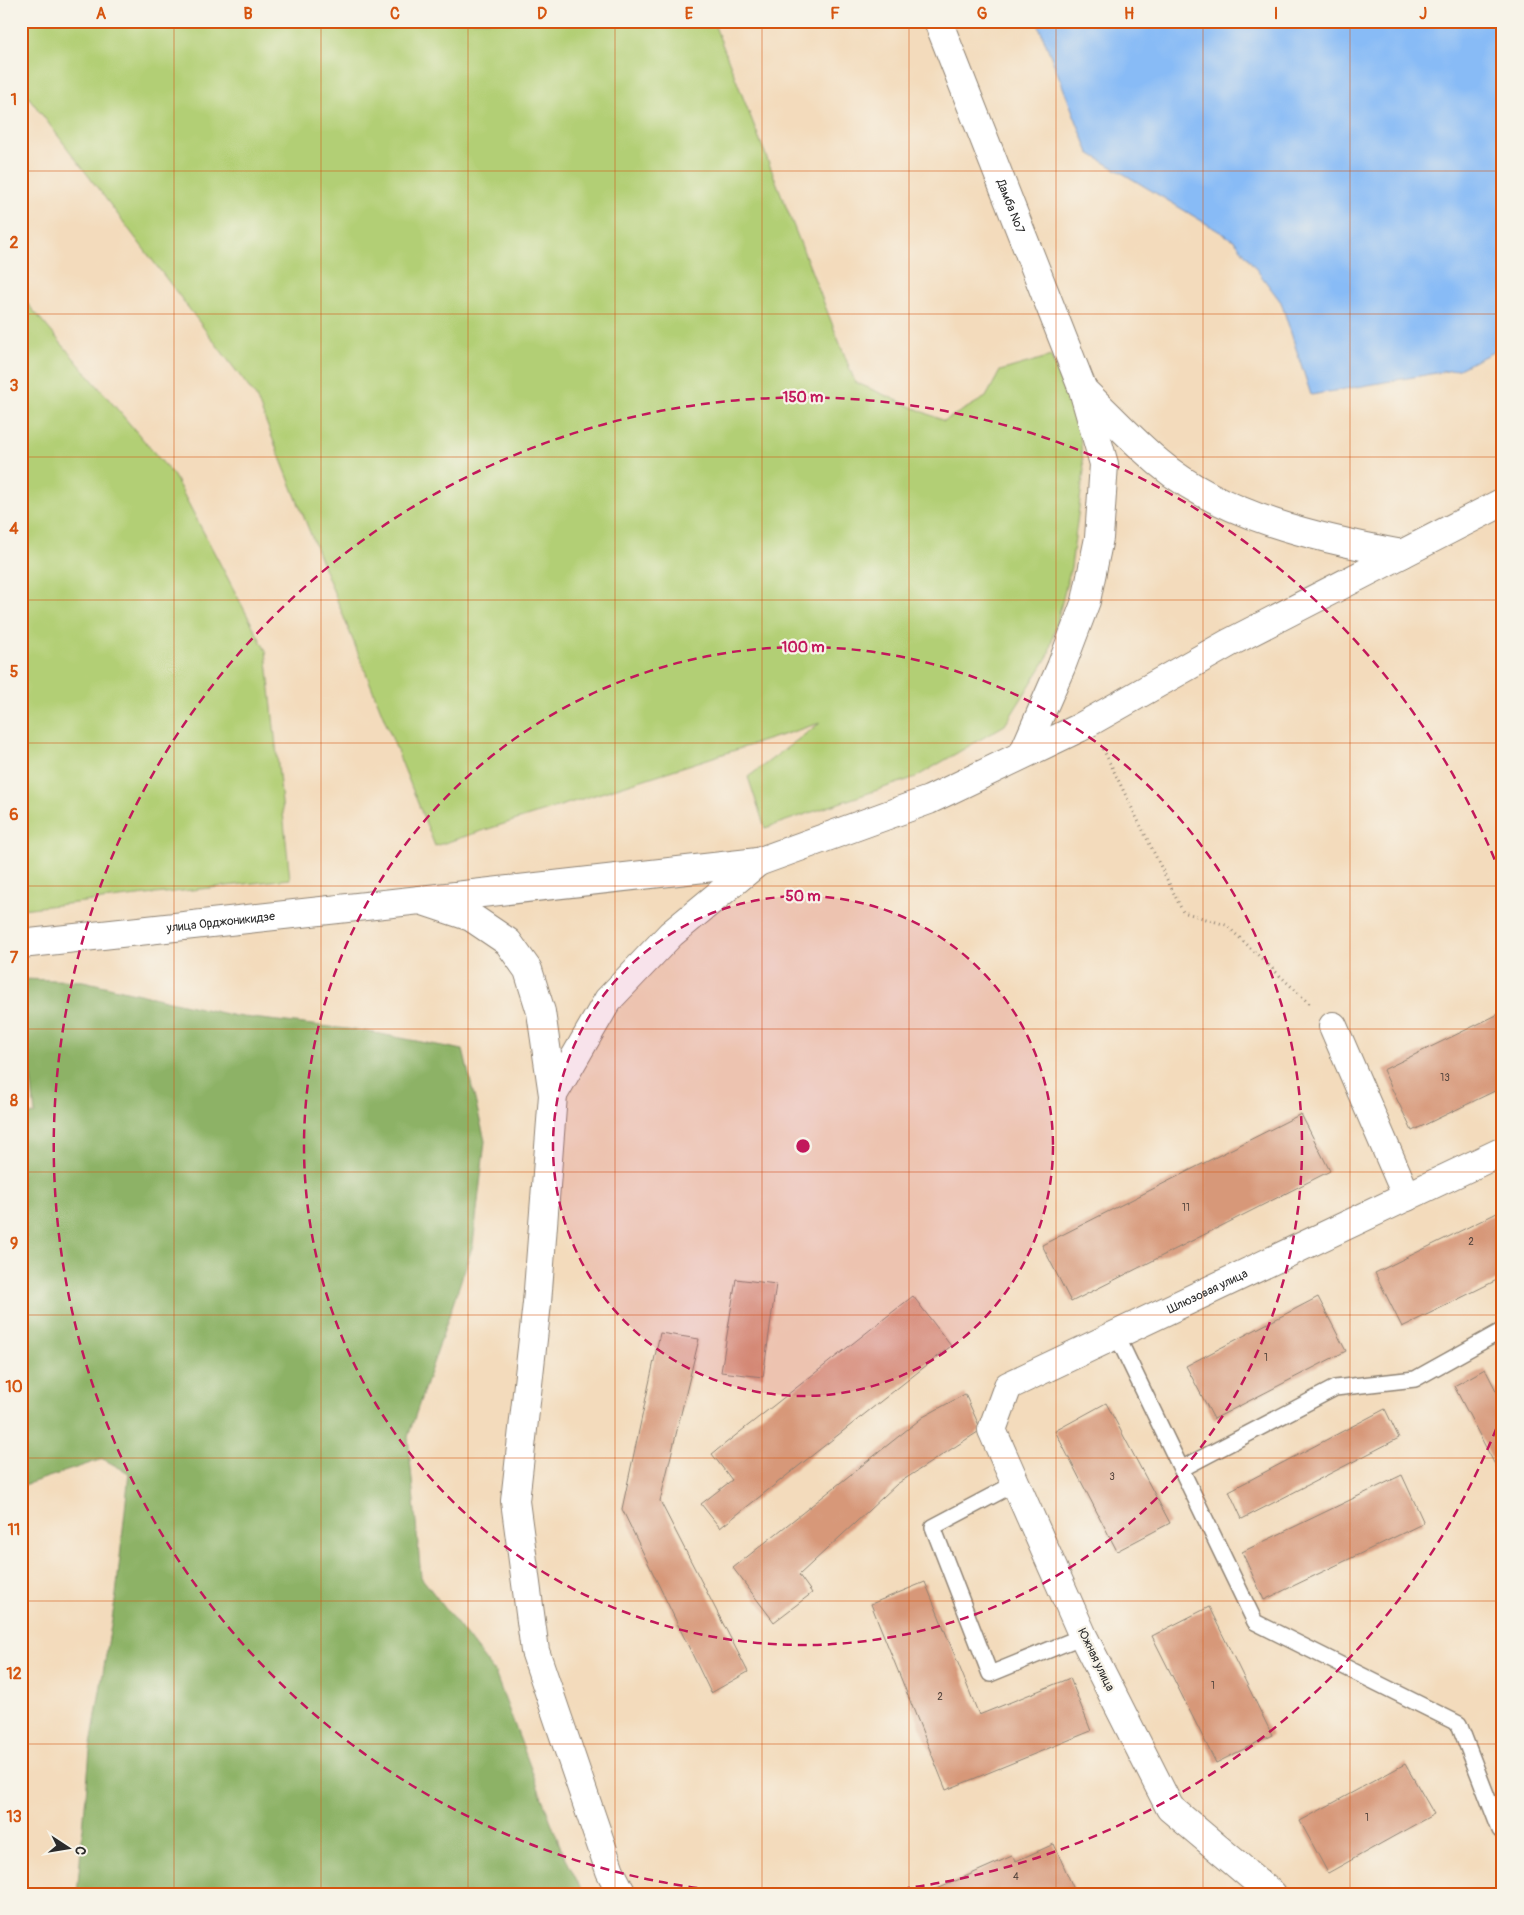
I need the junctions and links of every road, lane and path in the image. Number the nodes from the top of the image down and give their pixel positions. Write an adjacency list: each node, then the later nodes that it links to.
1 (938, 21): 2 (street, Дамба №7)
2 (1083, 390): 4 (street); 6 (street, Дамба №7)
3 (1503, 502): 4 (street)
4 (1402, 554): 5 (street)
5 (1090, 722): 6 (street); 10 (path)
6 (1023, 754): 7 (street)
7 (758, 862): 8 (street, улица Орджоникидзе); 11 (street)
8 (420, 900): 9 (street, улица Орджоникидзе); 11 (street)
9 (21, 944)
10 (1333, 1026): 13 (street)
11 (553, 1095): 21 (street)
12 (1503, 1152): 13 (street, Шлюзовая улица)
13 (1407, 1197): 15 (street, Шлюзовая улица)
14 (1503, 1330): 17 (lane)
15 (1116, 1334): 16 (street, Шлюзовая улица); 17 (lane)
16 (1008, 1386): 18 (street, Южная улица)
17 (1181, 1469): 20 (lane)
18 (1016, 1482): 19 (street, Южная улица); 19 (lane)
19 (1083, 1636): 22 (street, Южная улица)
20 (1503, 1833)
21 (622, 1894)
22 (1272, 1894)

